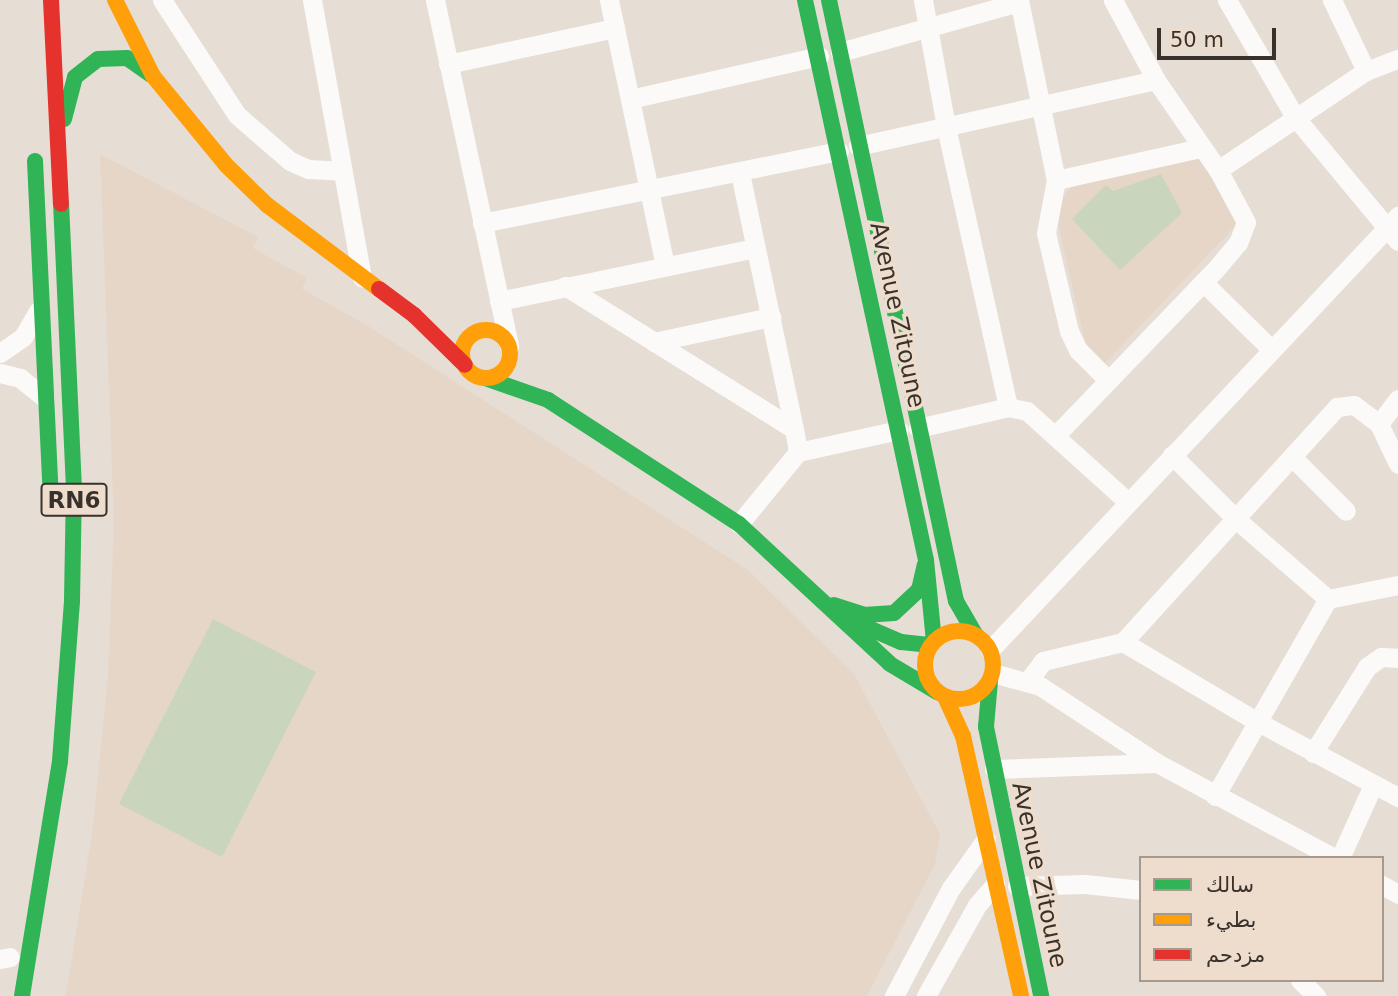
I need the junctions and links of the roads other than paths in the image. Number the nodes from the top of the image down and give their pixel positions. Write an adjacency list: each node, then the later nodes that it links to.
1 (51, 0): 28 (main road, RN6)
2 (115, 0): 21 (main road)
3 (162, 0): 33 (street)
4 (312, 0): 33 (street)
5 (435, 0): 19 (street)
6 (609, 0): 15 (street)
7 (805, 0): 17 (main road, Avenue Zitoune)
8 (829, 0): 16 (main road, Avenue Zitoune)
9 (923, 0): 14 (street)
10 (1113, 0): 22 (street)
11 (1227, 0): 25 (street)
12 (1332, 0): 20 (street)
13 (1019, 1): 14 (street); 24 (street)
14 (928, 24): 16 (street); 26 (street)
15 (615, 28): 19 (street); 23 (street)
16 (840, 52): 29 (main road, Avenue Zitoune)
17 (819, 56): 23 (street); 31 (main road, Avenue Zitoune)
18 (1398, 59): 20 (street)
19 (449, 64): 37 (street)
20 (1366, 71): 25 (street)
21 (153, 76): 28 (main road); 41 (main road)
22 (1156, 80): 24 (street); 30 (street)
23 (630, 99): 36 (street)
24 (1041, 104): 26 (street); 35 (street)
25 (1295, 117): 32 (street); 38 (street)
26 (946, 127): 29 (street); 60 (street)
27 (34, 138): 44 (main road, RN6)
28 (59, 145): 105 (main road, RN6)
29 (858, 146): 63 (main road, Avenue Zitoune)
30 (1200, 148): 32 (street); 35 (street)
31 (839, 151): 34 (street); 63 (main road, Avenue Zitoune)
32 (1218, 170): 42 (street)
33 (342, 171): 41 (street)
34 (740, 173): 36 (street); 39 (street)
35 (1056, 180): 56 (street)
36 (649, 190): 37 (street); 40 (street)
37 (482, 223): 45 (street)
38 (1394, 229): 50 (street)
39 (756, 248): 40 (street); 47 (street)
40 (665, 266): 43 (street)
41 (362, 278): 46 (main road)
42 (1203, 282): 50 (street); 56 (street)
43 (565, 286): 45 (street); 49 (street)
44 (41, 303): 52 (street); 57 (main road, RN6)
45 (500, 307): 48 (street); 51 (street)
46 (414, 315): 48 (main road); 53 (main road)
47 (771, 317): 49 (street); 62 (street)
48 (483, 330): 51 (main road); 53 (main road)
49 (654, 342): 62 (street)
50 (1271, 349): 66 (street)
51 (510, 350): 55 (main road); 58 (main road)
52 (0, 354)
53 (465, 365): 55 (main road)
54 (0, 373): 57 (street)
55 (485, 378): 58 (main road)
56 (1107, 379): 64 (street)
57 (45, 397): 70 (main road, RN6)
58 (548, 400): 73 (main road)
59 (1398, 400): 61 (street)
60 (1008, 407): 63 (street); 64 (street)
61 (1379, 424): 67 (street); 68 (street)
62 (794, 429): 65 (street)
63 (908, 429): 65 (street); 74 (main road, Avenue Zitoune); 79 (main road, Avenue Zitoune)
64 (1055, 436): 69 (street)
65 (798, 452): 73 (street)
66 (1172, 455): 69 (street); 72 (street)
67 (1292, 457): 71 (street); 72 (street)
68 (1398, 464)
69 (1127, 501): 82 (street)
70 (50, 506)
71 (1346, 511)
72 (1237, 520): 76 (street); 80 (street)
73 (739, 524): 77 (main road)
74 (926, 560): 77 (main road); 81 (main road, Avenue Zitoune)
75 (1398, 584): 76 (street)
76 (1328, 599): 87 (street)
77 (828, 603): 78 (main road)
78 (843, 617): 81 (main road); 86 (main road)
79 (976, 635): 81 (main road); 82 (main road)
80 (1123, 642): 85 (street); 87 (street)
81 (932, 643): 86 (main road)
82 (990, 650): 84 (main road)
83 (1398, 658): 88 (street)
84 (991, 677): 85 (street); 86 (main road); 90 (main road, Avenue Zitoune)
85 (1028, 681): 89 (street)
86 (941, 694): 94 (main road, Avenue Zitoune)
87 (1258, 722): 88 (street); 92 (street)
88 (1313, 753): 91 (street)
89 (1157, 763): 90 (street); 92 (street)
90 (994, 769): 99 (main road, Avenue Zitoune)
91 (1373, 785): 93 (street); 96 (street)
92 (1216, 796): 95 (street)
93 (1398, 797)
94 (986, 839): 98 (main road, Avenue Zitoune); 100 (street)
95 (1330, 856)
96 (1340, 856)
97 (24, 871): 103 (main road)
98 (995, 884): 102 (street); 108 (main road, Avenue Zitoune)
99 (1017, 886): 101 (street); 109 (main road, Avenue Zitoune)
100 (951, 888): 102 (street); 106 (street)
101 (1139, 890)
102 (977, 905): 107 (street)
103 (6, 962)
104 (1302, 982): 110 (street)
105 (22, 996)
106 (894, 996)
107 (926, 996)
108 (1021, 996)
109 (1041, 996)
110 (1316, 996)

